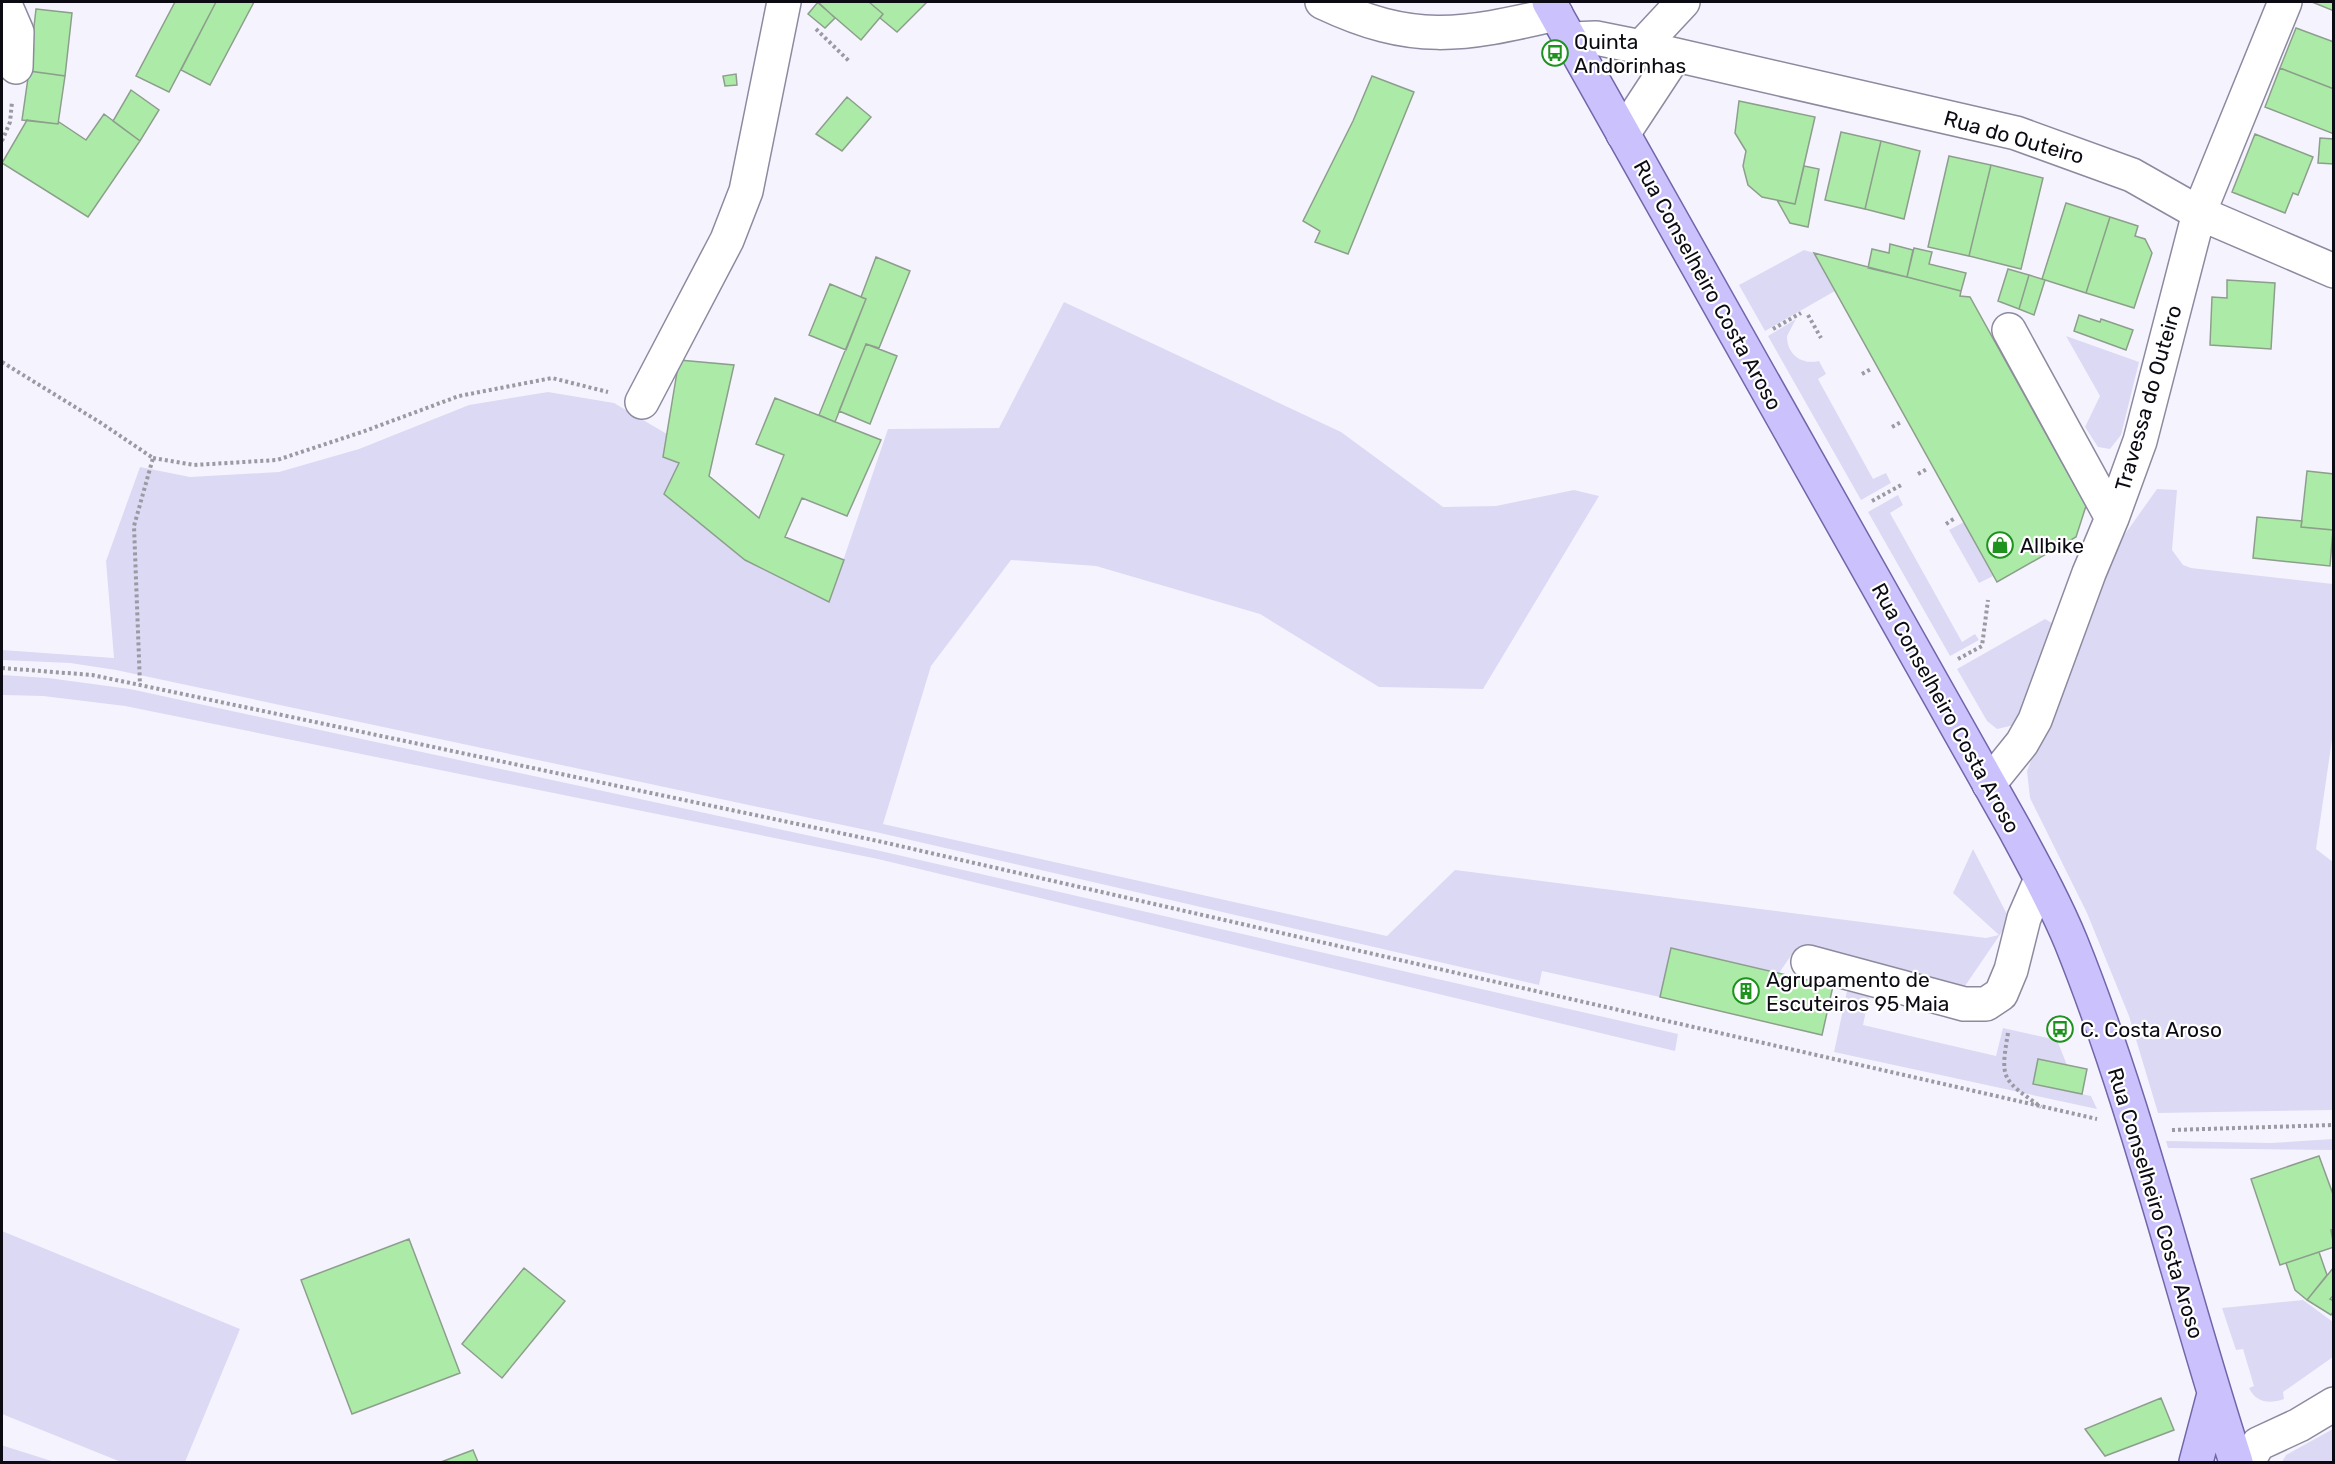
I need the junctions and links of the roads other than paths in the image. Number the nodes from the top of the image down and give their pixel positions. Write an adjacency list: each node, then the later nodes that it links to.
1 (4, 2): 9 (street)
2 (784, 2): 14 (street)
3 (1322, 2): 6 (street, Rua do Outeiro)
4 (1683, 2): 7 (street)
5 (2285, 2): 11 (street, Travessa do Outeiro)
6 (1558, 18): 7 (street, Rua do Outeiro); 10 (main road, Rua Conselheiro Costa Aroso)
7 (1641, 47): 8 (street, Rua do Outeiro)
8 (1675, 55): 10 (street); 11 (street, Rua do Outeiro)
9 (16, 68)
10 (1623, 134): 16 (main road, Rua Conselheiro Costa Aroso)
11 (2199, 213): 12 (street, Rua do Outeiro); 15 (street, Travessa do Outeiro)
12 (2334, 271)
13 (2009, 330): 15 (street)
14 (642, 402)
15 (2112, 518): 16 (street, Travessa do Outeiro)
16 (1989, 784): 17 (main road, Rua Conselheiro Costa Aroso)
17 (2041, 879): 18 (street); 19 (main road, Rua Conselheiro Costa Aroso)
18 (1808, 962)
19 (2214, 1394): 21 (main road); 22 (main road, Rua Conselheiro Costa Aroso)
20 (2334, 1404): 23 (street)
21 (2196, 1462)
22 (2236, 1462)
23 (2248, 1462)

